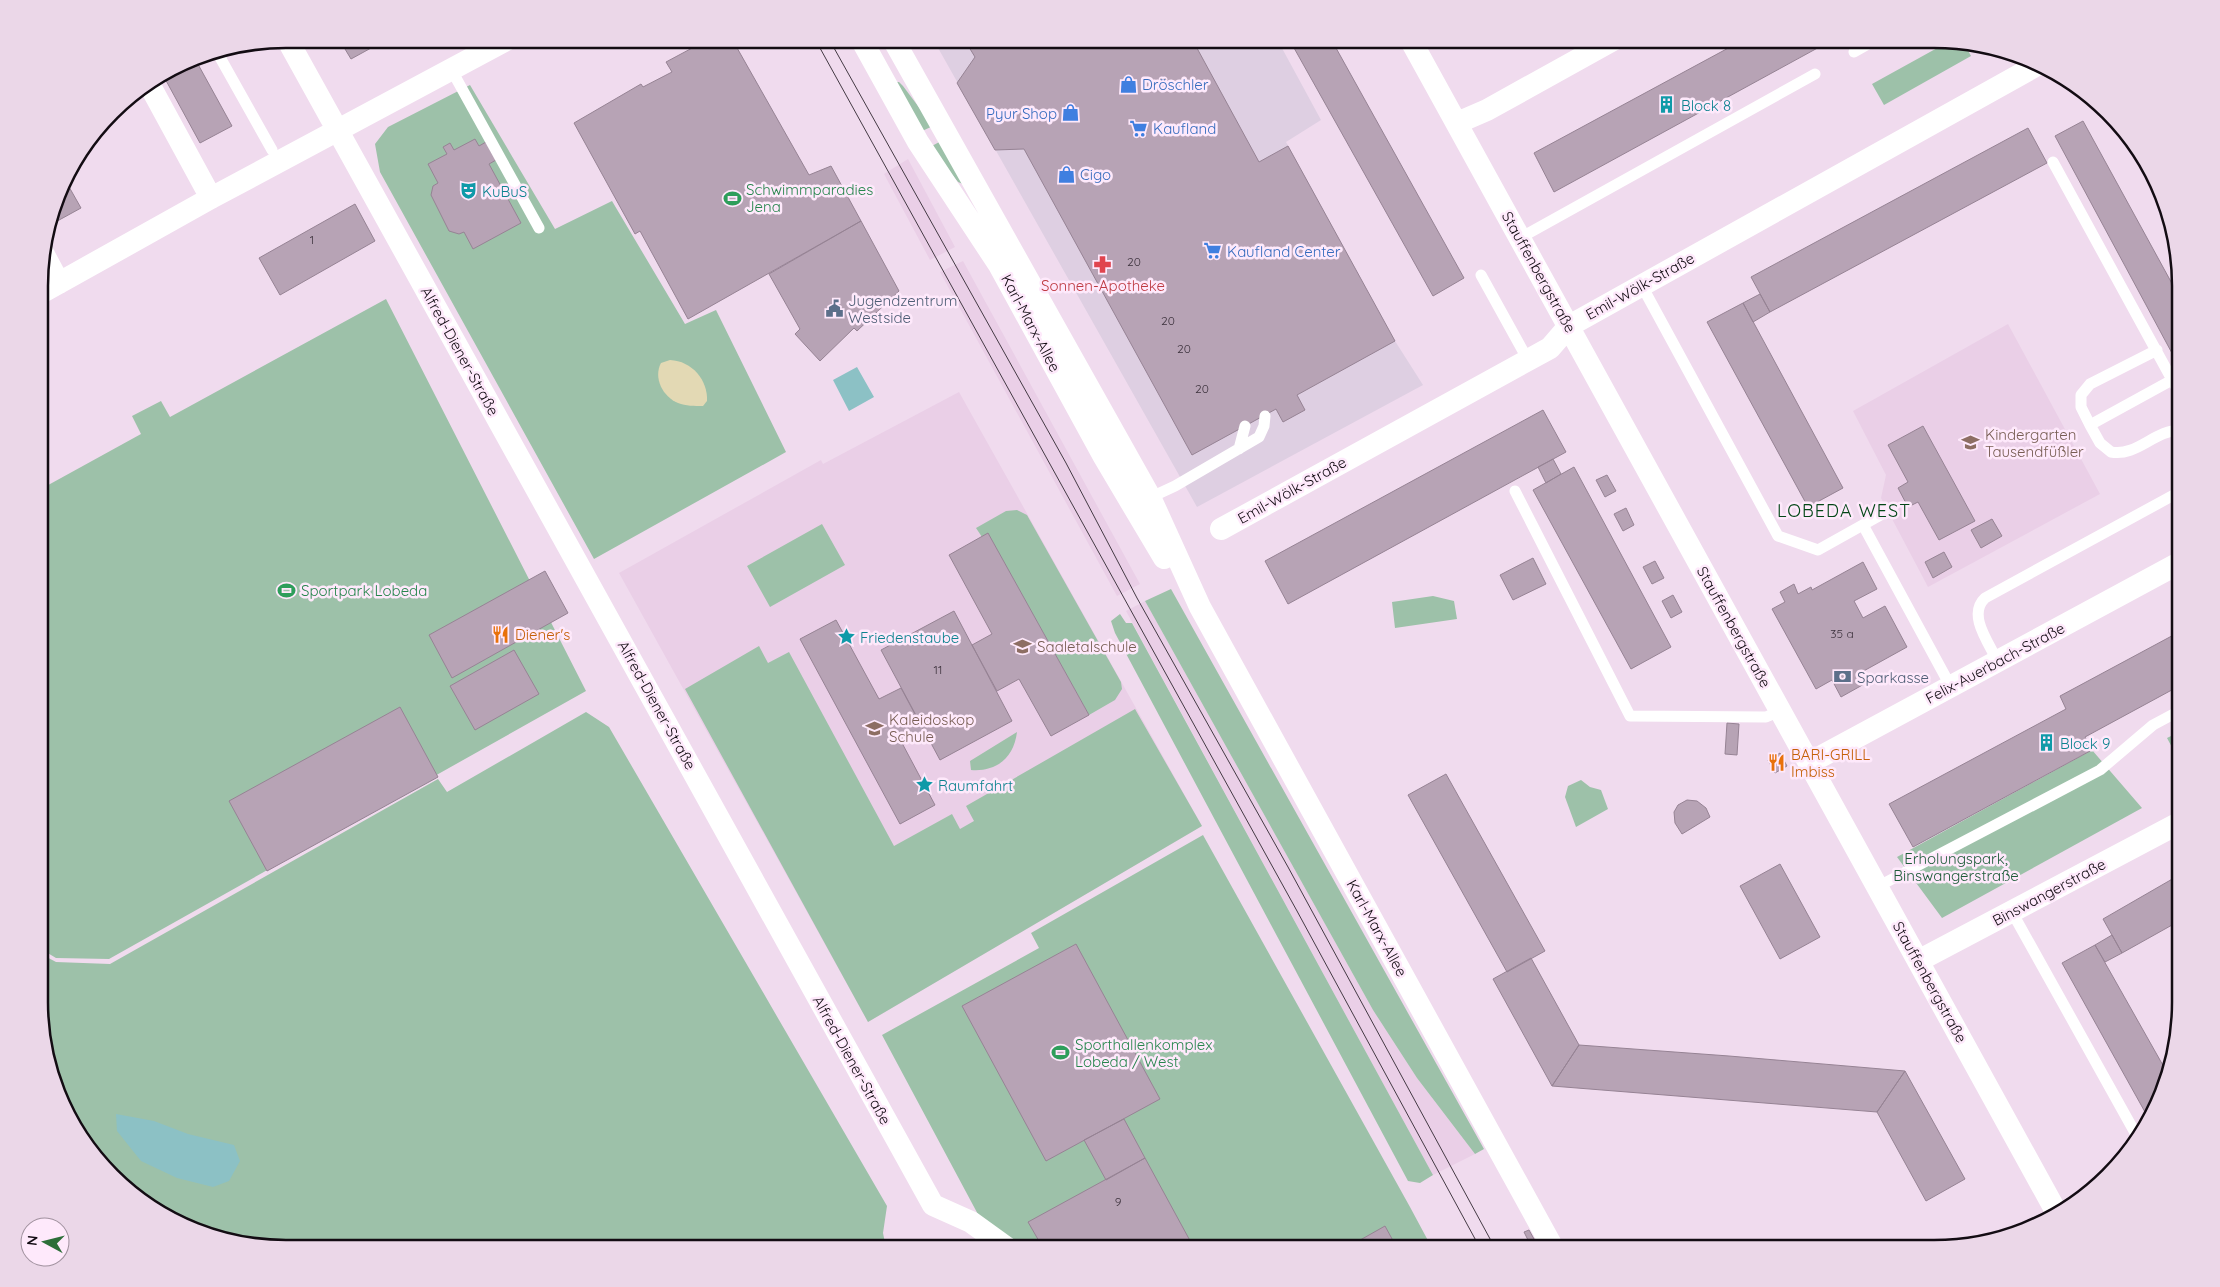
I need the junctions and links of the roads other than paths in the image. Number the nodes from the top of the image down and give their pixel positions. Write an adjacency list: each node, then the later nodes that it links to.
1 (292, 48): 15 (street, Alfred-Diener-Straße)
2 (484, 48): 11 (street)
3 (866, 48): 35 (street, Karl-Marx-Allee)
4 (898, 48): 35 (street, Karl-Marx-Allee)
5 (1415, 48): 14 (street, Stauffenbergstraße)
6 (1599, 48): 14 (street)
7 (1861, 48): 8 (lane)
8 (1854, 52)
9 (220, 57): 16 (lane)
10 (2031, 68): 22 (street, Emil-Wölk-Straße)
11 (451, 69): 15 (street); 19 (lane)
12 (1815, 74): 20 (lane)
13 (152, 89): 18 (street)
14 (1457, 123): 20 (street, Stauffenbergstraße)
15 (337, 130): 18 (street); 51 (street, Alfred-Diener-Straße)
16 (272, 150)
17 (2053, 162): 25 (lane)
18 (211, 198): 23 (street)
19 (539, 228)
20 (1520, 238): 24 (street, Stauffenbergstraße)
21 (1481, 275): 26 (lane)
22 (1642, 286): 24 (street, Emil-Wölk-Straße); 37 (lane)
23 (50, 288)
24 (1569, 326): 26 (street, Emil-Wölk-Straße); 42 (street, Stauffenbergstraße)
25 (2157, 350): 27 (lane); 29 (lane)
26 (1528, 360): 38 (street, Emil-Wölk-Straße)
27 (2172, 380): 29 (lane)
28 (1264, 416): 32 (lane)
29 (2090, 425): 31 (lane)
30 (1246, 426): 32 (lane)
31 (2172, 431)
32 (1239, 449): 35 (lane)
33 (1515, 491): 42 (lane)
34 (2172, 496): 40 (lane)
35 (1141, 501): 52 (street, Karl-Marx-Allee)
36 (1886, 512): 37 (lane)
37 (1863, 524): 41 (lane)
38 (1221, 529)
39 (2172, 567): 40 (street, Felix-Auerbach-Straße)
40 (1998, 662): 41 (street, Felix-Auerbach-Straße)
41 (1951, 687): 44 (street, Felix-Auerbach-Straße)
42 (1780, 711): 44 (street, Stauffenbergstraße)
43 (2172, 715): 46 (lane)
44 (1809, 764): 46 (street, Stauffenbergstraße)
45 (2172, 827): 47 (street, Binswangerstraße)
46 (1877, 887): 48 (street, Stauffenbergstraße)
47 (2012, 912): 48 (street, Binswangerstraße); 49 (lane)
48 (1918, 961): 50 (street, Stauffenbergstraße)
49 (2134, 1131)
50 (2054, 1207)
51 (995, 1240)
52 (1549, 1240)

